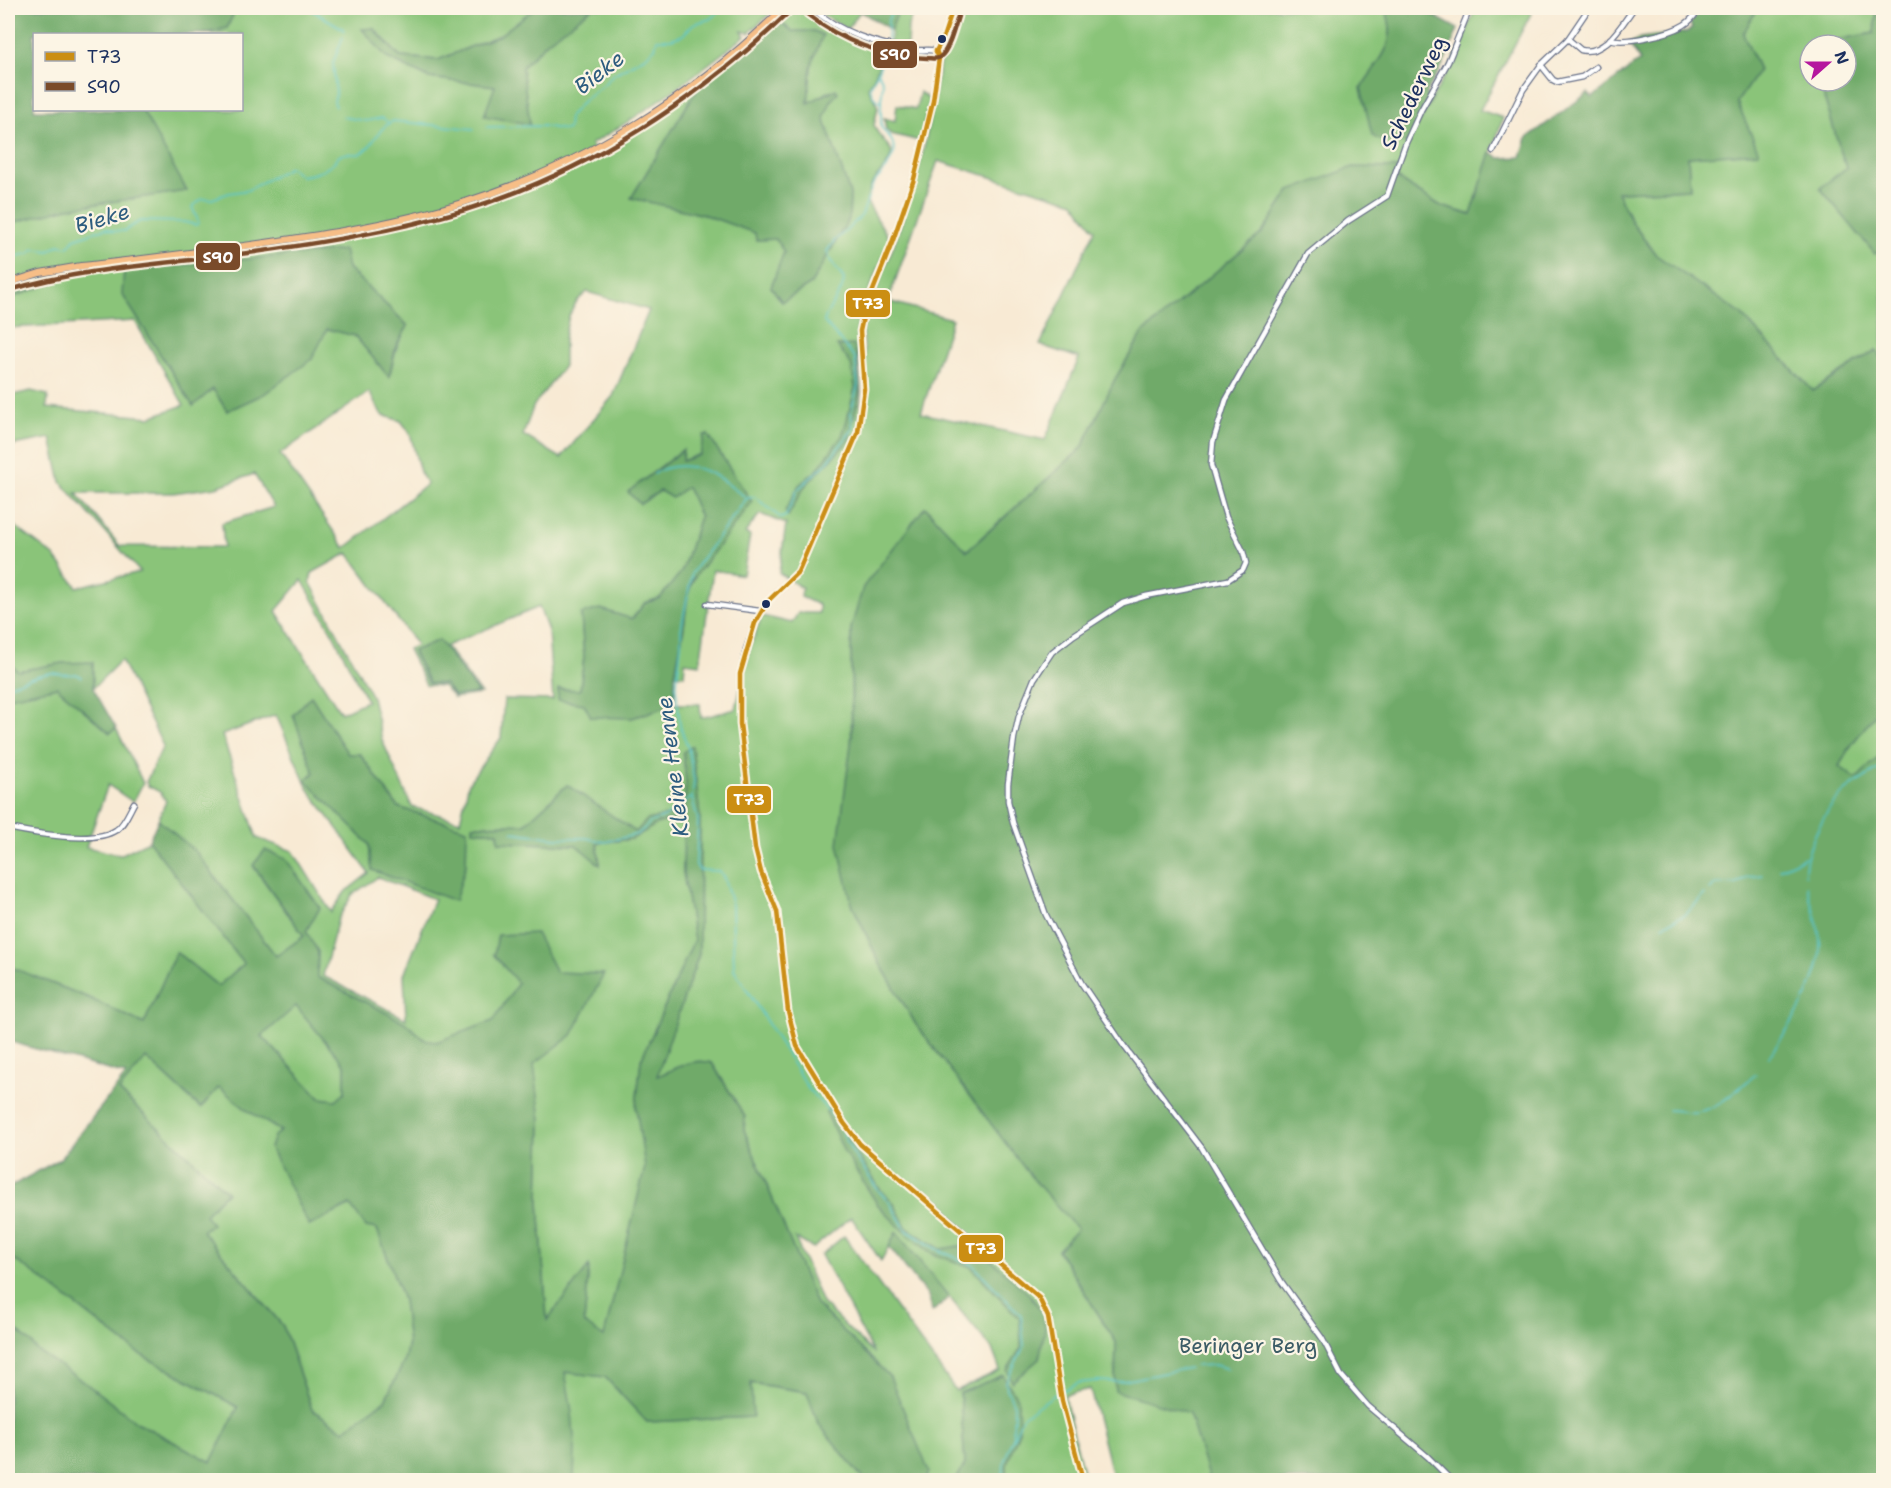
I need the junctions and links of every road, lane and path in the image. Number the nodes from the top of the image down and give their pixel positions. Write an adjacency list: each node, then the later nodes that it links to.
1 (783, 8): 14 (main road)
2 (812, 8): 10 (street)
3 (953, 8): 10 (street)
4 (1470, 8): 20 (street, Schederweg)
5 (1589, 8): 8 (street)
6 (1634, 8): 9 (street)
7 (1700, 8): 9 (street)
8 (1568, 39): 9 (street); 11 (street)
9 (1610, 39)
10 (936, 51): 16 (street)
11 (1541, 65): 12 (street); 13 (street)
12 (1596, 67)
13 (1493, 151)
14 (8, 283)
15 (707, 604): 16 (street)
16 (760, 612): 19 (street)
17 (134, 803): 18 (street)
18 (8, 828)
19 (1083, 1480)
20 (1451, 1480)

